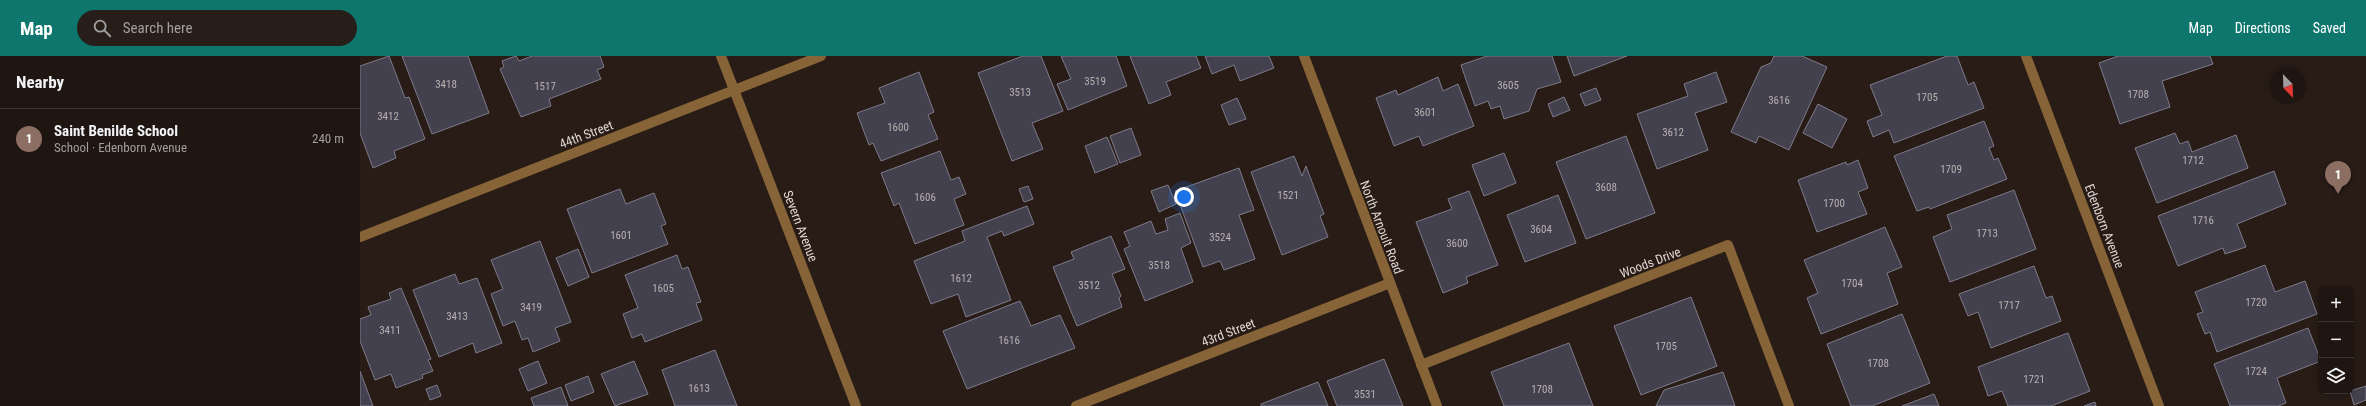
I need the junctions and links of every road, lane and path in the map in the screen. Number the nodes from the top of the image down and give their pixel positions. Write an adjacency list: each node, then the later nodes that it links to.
1 (721, 56): 5 (street, Severn Avenue)
2 (820, 56): 5 (street, 44th Street)
3 (1304, 56): 7 (street, North Arnoult Road)
4 (2026, 56): 13 (street, Edenborn Avenue)
5 (735, 90): 6 (street, 44th Street); 9 (street, Severn Avenue)
6 (360, 237)
7 (1390, 283): 8 (street, North Arnoult Road); 10 (street, 43rd Street)
8 (1421, 365): 11 (street, North Arnoult Road); 12 (street, Woods Drive)
9 (856, 406)
10 (1076, 406)
11 (1437, 406)
12 (1789, 406)
13 (2159, 406)

